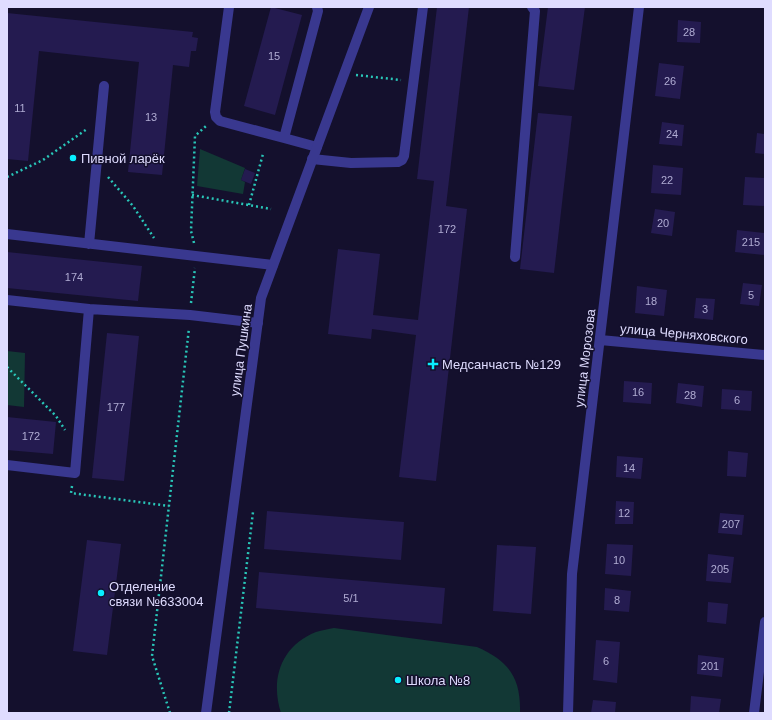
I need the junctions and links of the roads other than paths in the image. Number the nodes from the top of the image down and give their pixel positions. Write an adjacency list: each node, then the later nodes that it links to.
1 (229, 7): 8 (street)
2 (317, 7): 8 (street)
3 (369, 7): 9 (street, улица Пушкина)
4 (423, 7): 10 (street)
5 (532, 7): 13 (street)
6 (639, 7): 18 (street, улица Морозова)
7 (104, 86): 12 (street)
8 (284, 138): 9 (street)
9 (317, 147): 10 (street, улица Пушкина)
10 (312, 159): 14 (street, улица Пушкина)
11 (7, 234): 12 (street)
12 (89, 244): 14 (street)
13 (515, 257)
14 (273, 264): 17 (street, улица Пушкина)
15 (7, 300): 16 (street)
16 (90, 309): 17 (street); 20 (street)
17 (258, 323): 22 (street, улица Пушкина)
18 (600, 340): 19 (street, улица Черняховского); 23 (street, улица Морозова)
19 (765, 355)
20 (7, 465)
21 (765, 622): 24 (street)
22 (206, 713)
23 (568, 713)
24 (754, 713)

